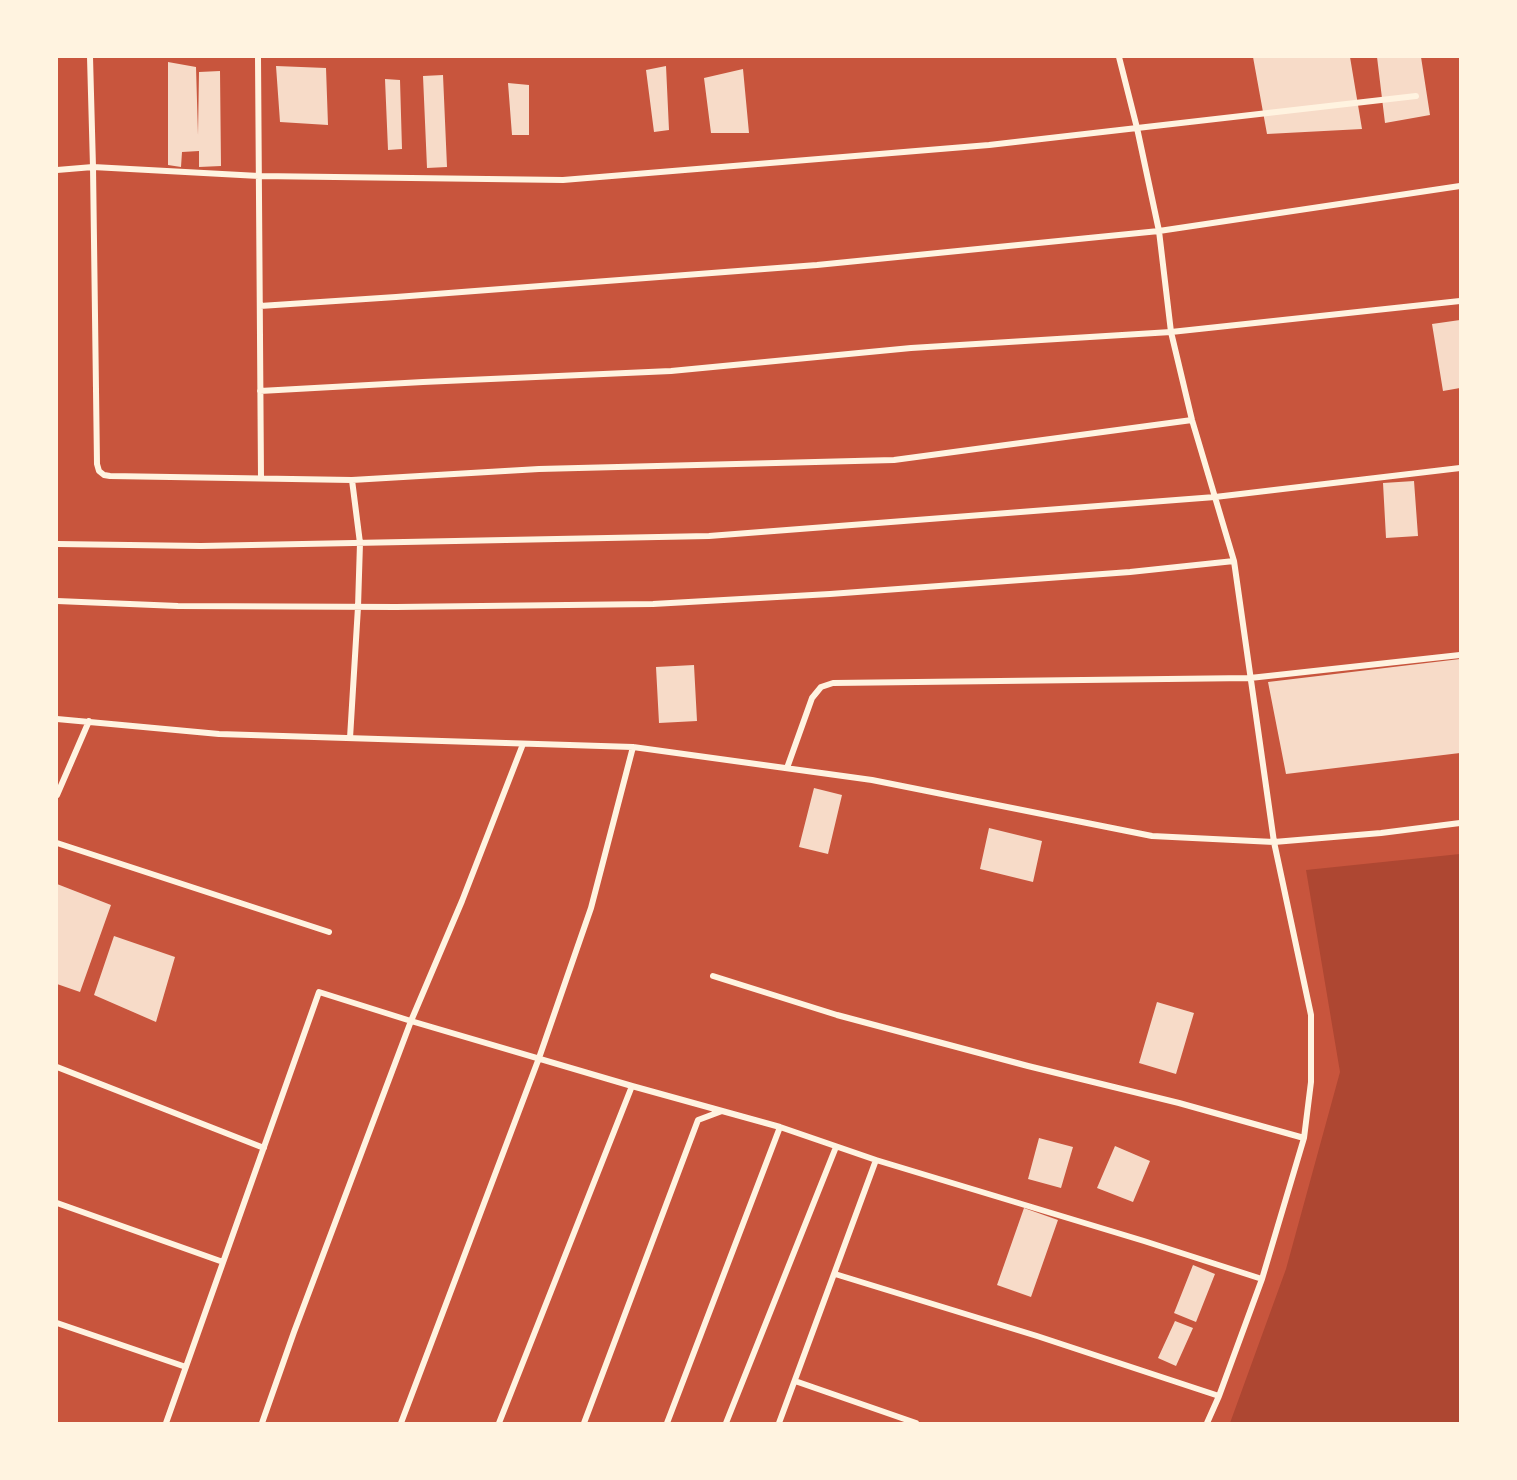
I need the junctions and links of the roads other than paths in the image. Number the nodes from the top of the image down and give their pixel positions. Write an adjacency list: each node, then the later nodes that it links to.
1 (90, 57): 6 (street)
2 (258, 57): 8 (street)
3 (1119, 57): 5 (street)
4 (1416, 96): 5 (street)
5 (1137, 128): 8 (street); 10 (street)
6 (93, 167): 7 (street); 8 (street); 17 (street)
7 (57, 170)
8 (259, 176): 12 (street)
9 (1460, 186): 10 (street)
10 (1159, 231): 12 (street); 13 (street)
11 (1460, 301): 13 (street)
12 (260, 306): 14 (street)
13 (1172, 332): 14 (street); 15 (street)
14 (260, 391): 17 (street)
15 (1192, 420): 18 (street); 19 (street)
16 (1460, 468): 19 (street)
17 (261, 478): 18 (street)
18 (352, 480): 20 (street)
19 (1215, 497): 20 (street); 22 (street)
20 (360, 543): 21 (street); 24 (street)
21 (57, 544)
22 (1234, 561): 24 (street); 26 (street)
23 (57, 601): 24 (street)
24 (358, 607): 29 (street)
25 (1460, 655): 26 (street)
26 (1250, 678): 32 (street); 35 (street)
27 (57, 718): 28 (street)
28 (88, 721): 29 (street); 33 (street)
29 (350, 738): 30 (street)
30 (523, 744): 31 (street); 39 (street)
31 (633, 747): 32 (street); 40 (street)
32 (787, 768): 35 (street)
33 (57, 795)
34 (1460, 823): 35 (street)
35 (1274, 842): 45 (street)
36 (57, 843): 37 (street)
37 (329, 932)
38 (713, 976): 45 (street)
39 (411, 1021): 40 (street); 47 (street); 58 (street)
40 (539, 1058): 42 (street); 59 (street)
41 (57, 1067): 47 (street)
42 (632, 1086): 43 (street); 60 (street)
43 (723, 1111): 44 (street); 61 (street)
44 (780, 1127): 46 (street); 62 (street)
45 (1304, 1138): 52 (street)
46 (836, 1146): 48 (street); 63 (street)
47 (264, 1148): 50 (street)
48 (876, 1160): 51 (street); 52 (street)
49 (57, 1203): 50 (street)
50 (223, 1262): 54 (street)
51 (834, 1274): 55 (street); 56 (street)
52 (1262, 1279): 56 (street)
53 (57, 1323): 54 (street)
54 (186, 1367): 57 (street)
55 (795, 1381): 64 (street); 65 (street)
56 (1219, 1396): 66 (street)
57 (166, 1423)
58 (262, 1423)
59 (401, 1423)
60 (499, 1423)
61 (584, 1423)
62 (667, 1423)
63 (726, 1423)
64 (779, 1423)
65 (916, 1423)
66 (1207, 1423)

